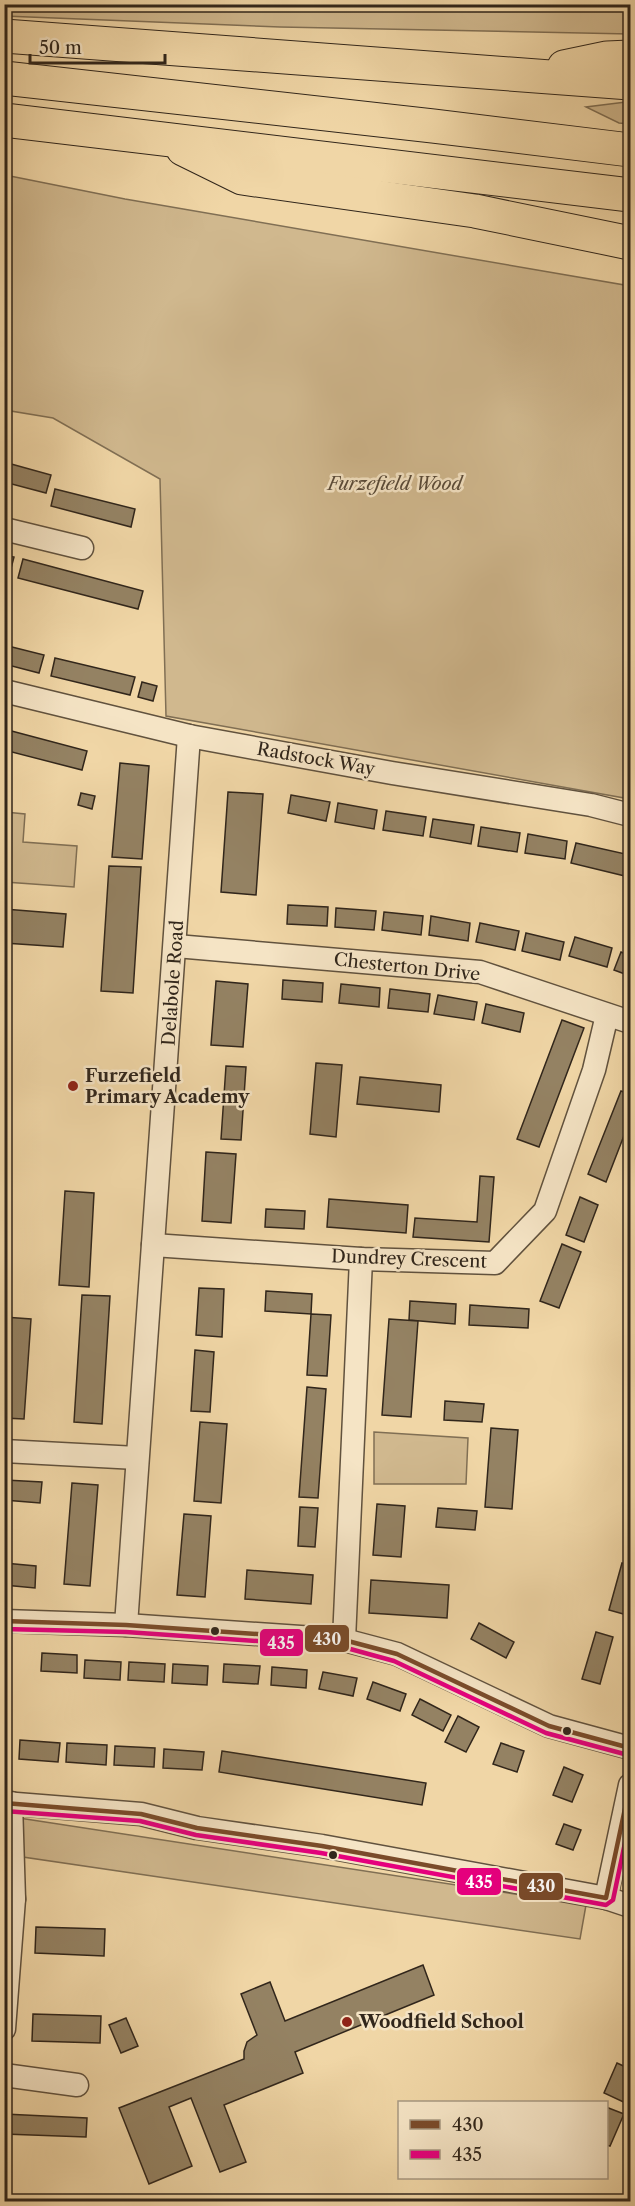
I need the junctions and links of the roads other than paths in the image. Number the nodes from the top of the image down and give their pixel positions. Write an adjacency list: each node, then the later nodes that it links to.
1 (4, 36): 3 (highway)
2 (630, 57): 3 (highway)
3 (524, 75): 5 (highway)
4 (4, 78): 8 (highway)
5 (630, 82)
6 (4, 120): 7 (highway)
7 (160, 138): 9 (highway); 10 (highway)
8 (630, 150)
9 (630, 195)
10 (630, 243)
11 (4, 529): 12 (street)
12 (82, 548)
13 (4, 691): 14 (street, Radstock Way)
14 (189, 736): 15 (street, Radstock Way); 16 (street, Delabole Road)
15 (630, 815)
16 (176, 946): 17 (street, Chesterton Drive); 19 (street, Delabole Road)
17 (607, 1014): 18 (street, Chesterton Drive); 20 (street, Dundrey Crescent)
18 (630, 1022)
19 (153, 1245): 20 (street, Dundrey Crescent); 22 (street, Delabole Road)
20 (361, 1259): 25 (street)
21 (4, 1451): 22 (street)
22 (137, 1458): 24 (street, Delabole Road)
23 (4, 1621): 24 (street)
24 (126, 1625): 25 (street)
25 (344, 1640): 26 (street)
26 (630, 1749)
27 (630, 1785): 30 (street)
28 (8, 1803): 29 (street); 30 (street)
29 (9, 1898): 32 (street)
30 (606, 1898): 31 (street)
31 (630, 1906)
32 (4, 2029)
33 (4, 2075): 34 (street)
34 (77, 2085)

